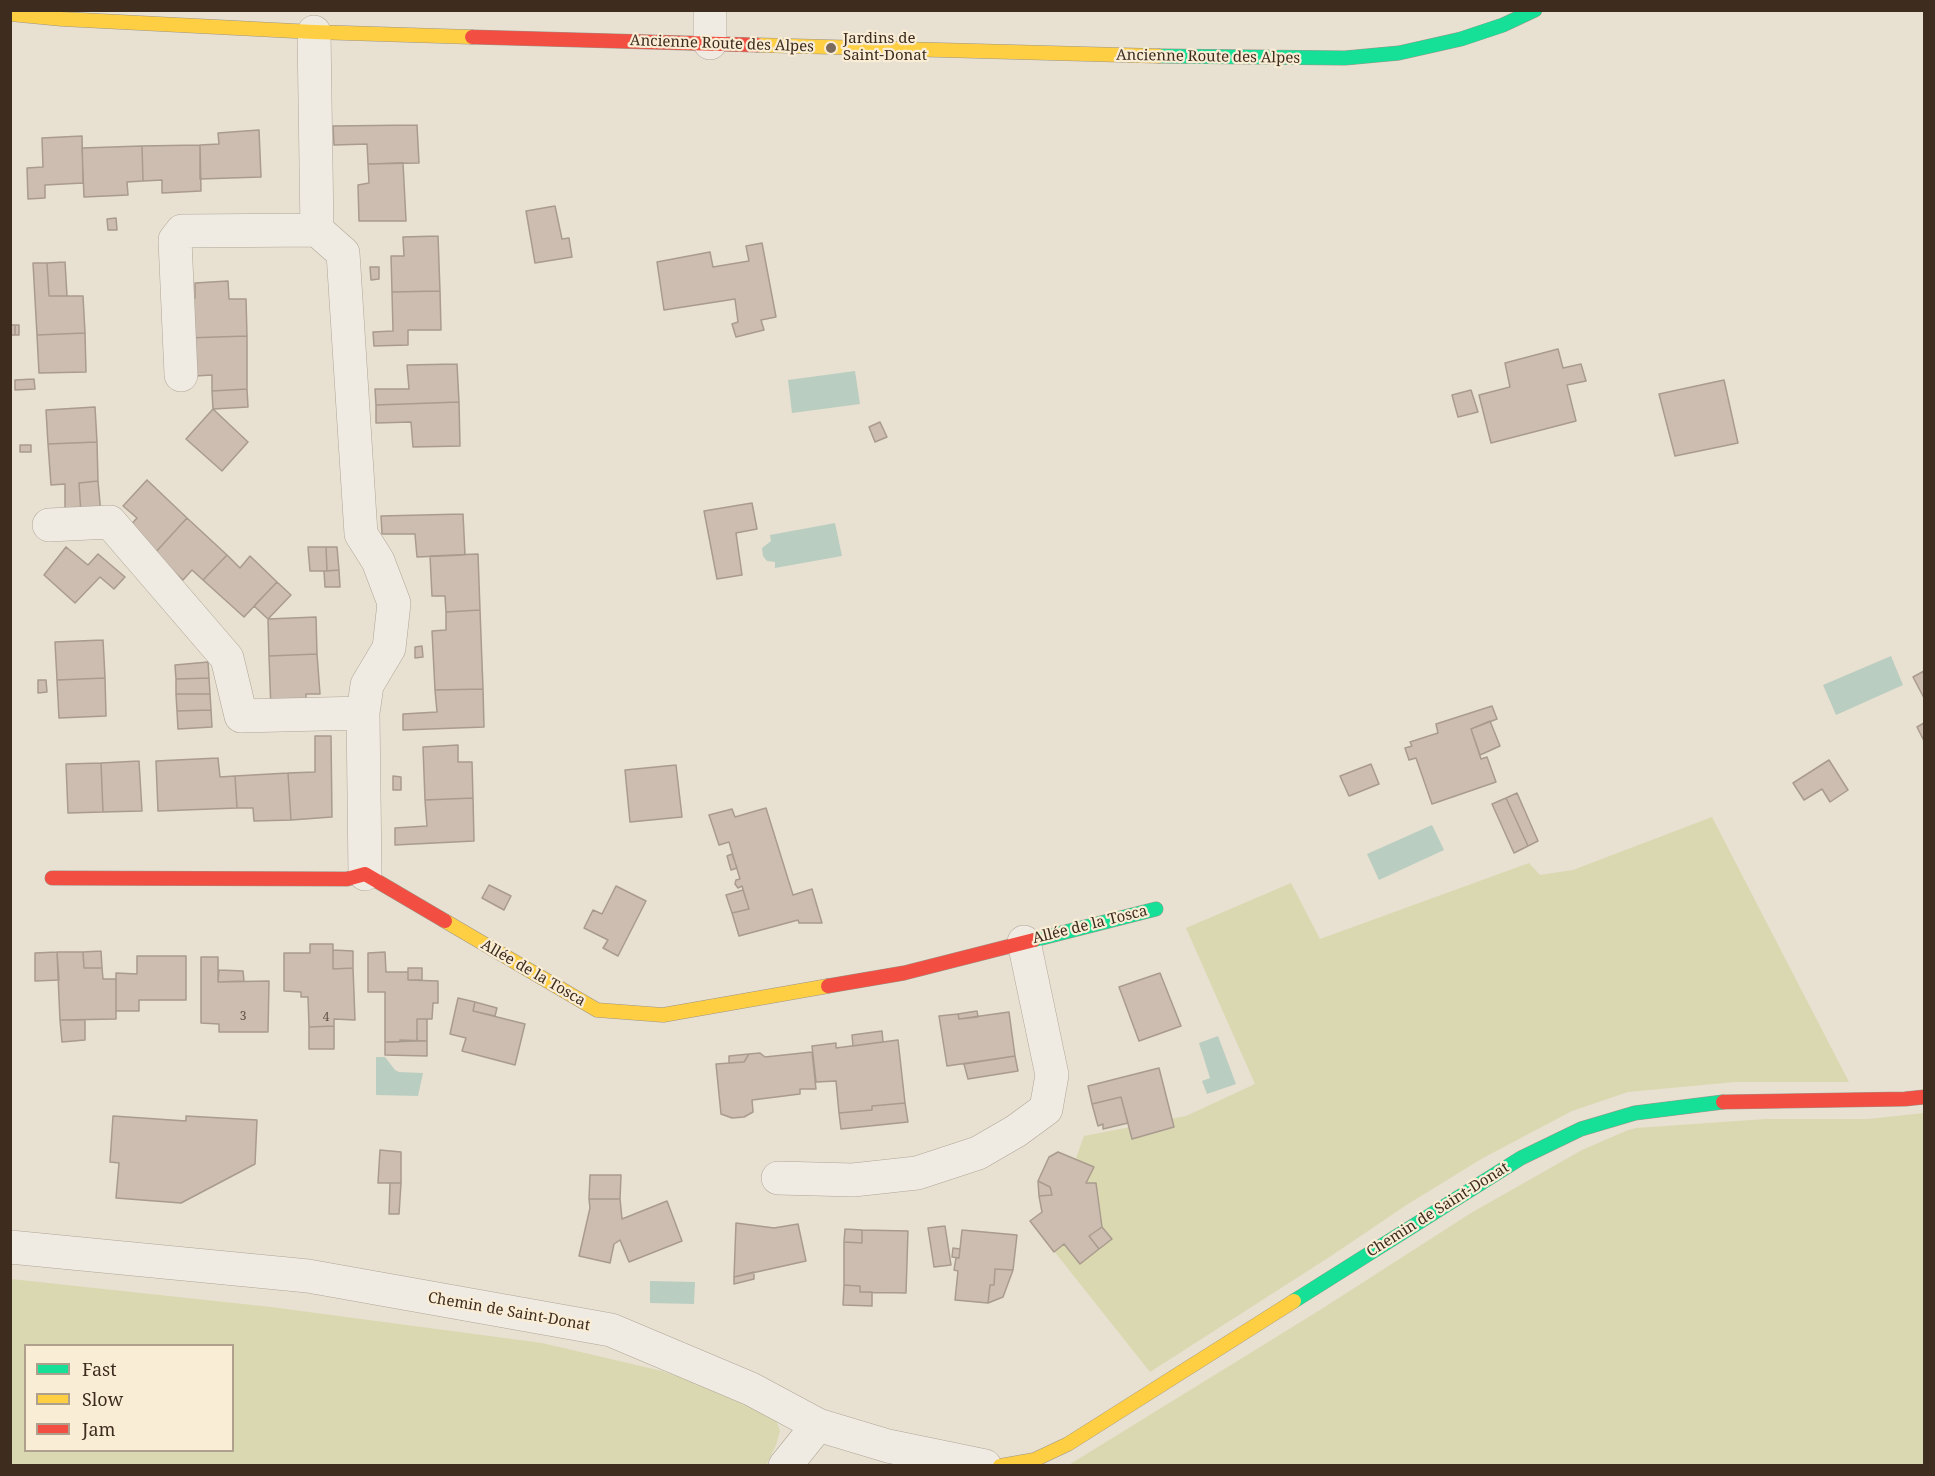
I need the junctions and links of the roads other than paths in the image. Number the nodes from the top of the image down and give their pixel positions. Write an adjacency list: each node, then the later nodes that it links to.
1 (710, 10): 5 (street)
2 (1535, 10): 5 (street, Ancienne Route des Alpes)
3 (10, 14): 4 (street, Ancienne Route des Alpes)
4 (314, 32): 5 (street, Ancienne Route des Alpes); 6 (street)
5 (710, 43)
6 (317, 230): 7 (street); 9 (street)
7 (182, 375)
8 (49, 525): 9 (street)
9 (363, 713): 10 (street)
10 (365, 874): 11 (street); 13 (street, Allée de la Tosca)
11 (52, 878)
12 (1156, 909): 13 (street, Allée de la Tosca)
13 (1024, 942): 15 (street, Allée de la Tosca)
14 (1924, 1097): 20 (street, Chemin de Saint-Donat)
15 (778, 1178)
16 (10, 1247): 17 (street, Chemin de Saint-Donat)
17 (818, 1425): 18 (street); 19 (street, Chemin de Saint-Donat)
18 (785, 1466)
19 (985, 1466)
20 (1000, 1466)

